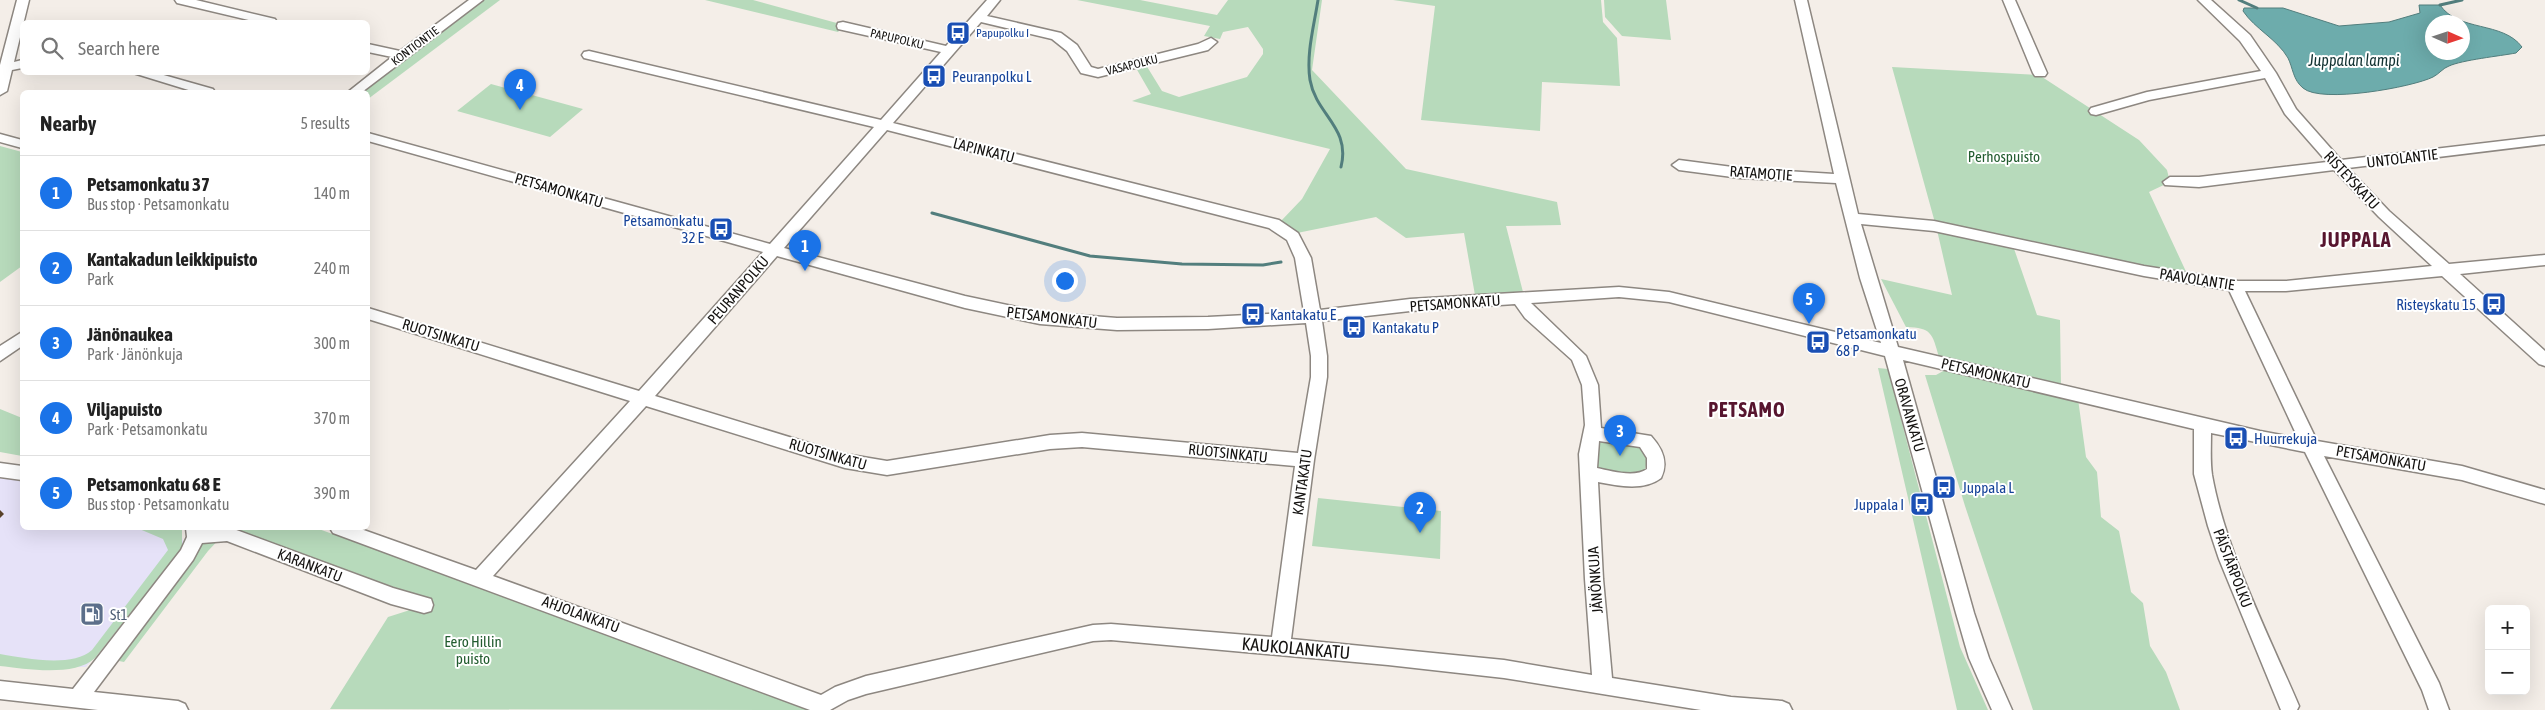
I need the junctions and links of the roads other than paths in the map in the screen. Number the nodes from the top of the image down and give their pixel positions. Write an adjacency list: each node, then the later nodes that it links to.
1 (23, 0): 17 (street)
2 (180, 0): 9 (street)
3 (477, 0): 15 (street, KONTIONTIE)
4 (994, 0): 8 (street, PEURANPOLKU)
5 (1800, 0): 32 (street, ORAVANKATU)
6 (2009, 0): 18 (street)
7 (2204, 0): 19 (street, RISTEYSKATU)
8 (979, 18): 11 (street, VASAPOLKU); 13 (street, PEURANPOLKU)
9 (263, 20)
10 (843, 26): 13 (street, PAPUPOLKU)
11 (1211, 42)
12 (370, 48): 15 (street)
13 (950, 51): 25 (street, PEURANPOLKU)
14 (588, 55): 25 (street, LAPINKATU)
15 (403, 56): 22 (street, KONTIONTIE)
16 (20, 64): 17 (street)
17 (7, 67): 23 (street)
18 (2040, 73)
19 (2268, 73): 24 (street); 31 (street, RISTEYSKATU)
20 (147, 75): 21 (street)
21 (201, 90)
22 (357, 90)
23 (0, 91)
24 (2096, 111)
25 (885, 125): 35 (street, PEURANPOLKU); 41 (street, LAPINKATU)
26 (0, 138): 29 (street)
27 (370, 138): 35 (street, PETSAMONKATU)
28 (2545, 140): 31 (street, UNTOLANTIE)
29 (20, 143)
30 (1680, 166): 32 (street, RATAMOTIE)
31 (2338, 166): 33 (street, UNTOLANTIE); 37 (street, RISTEYSKATU)
32 (1842, 179): 34 (street, ORAVANKATU)
33 (2170, 182)
34 (1853, 218): 38 (street, PAAVOLANTIE); 43 (street, ORAVANKATU)
35 (773, 250): 41 (street, PETSAMONKATU); 46 (street, PEURANPOLKU)
36 (2545, 260): 37 (street, PAAVOLANTIE)
37 (2445, 270): 38 (street, PAAVOLANTIE); 45 (street, RISTEYSKATU)
38 (2235, 286): 49 (street)
39 (1520, 299): 41 (street, PETSAMONKATU); 43 (street, PETSAMONKATU); 48 (street, JÄNÖNKUJA)
40 (370, 313): 46 (street, RUOTSINKATU)
41 (1312, 318): 50 (street, KANTAKATU)
42 (20, 340): 44 (street)
43 (1891, 351): 47 (street, PETSAMONKATU); 67 (street, ORAVANKATU)
44 (0, 355)
45 (2545, 360)
46 (642, 399): 50 (street, RUOTSINKATU); 57 (street, PEURANPOLKU)
47 (2202, 424): 49 (street, PETSAMONKATU); 63 (street, PÄISTÄRPOLKU)
48 (1593, 434): 53 (street, JÄNÖNKUJA); 53 (street)
49 (2310, 445): 54 (street, PETSAMONKATU); 68 (street)
50 (1304, 460): 59 (street, KANTAKATU)
51 (0, 470): 52 (street)
52 (20, 473)
53 (1589, 474): 60 (street, JÄNÖNKUJA)
54 (2545, 497)
55 (345, 530): 57 (street, AHJOLANKATU)
56 (196, 532): 58 (street, KARANKATU); 62 (street, KARANKATU)
57 (480, 578): 64 (street, AHJOLANKATU)
58 (424, 605)
59 (1280, 647): 60 (street, KAUKOLANKATU); 64 (street, KAUKOLANKATU)
60 (1603, 685): 66 (street, KAUKOLANKATU)
61 (0, 690): 62 (street)
62 (77, 699): 65 (street)
63 (2289, 706)
64 (821, 707)
65 (178, 710)
66 (1782, 710)
67 (2002, 710)
68 (2439, 710)

